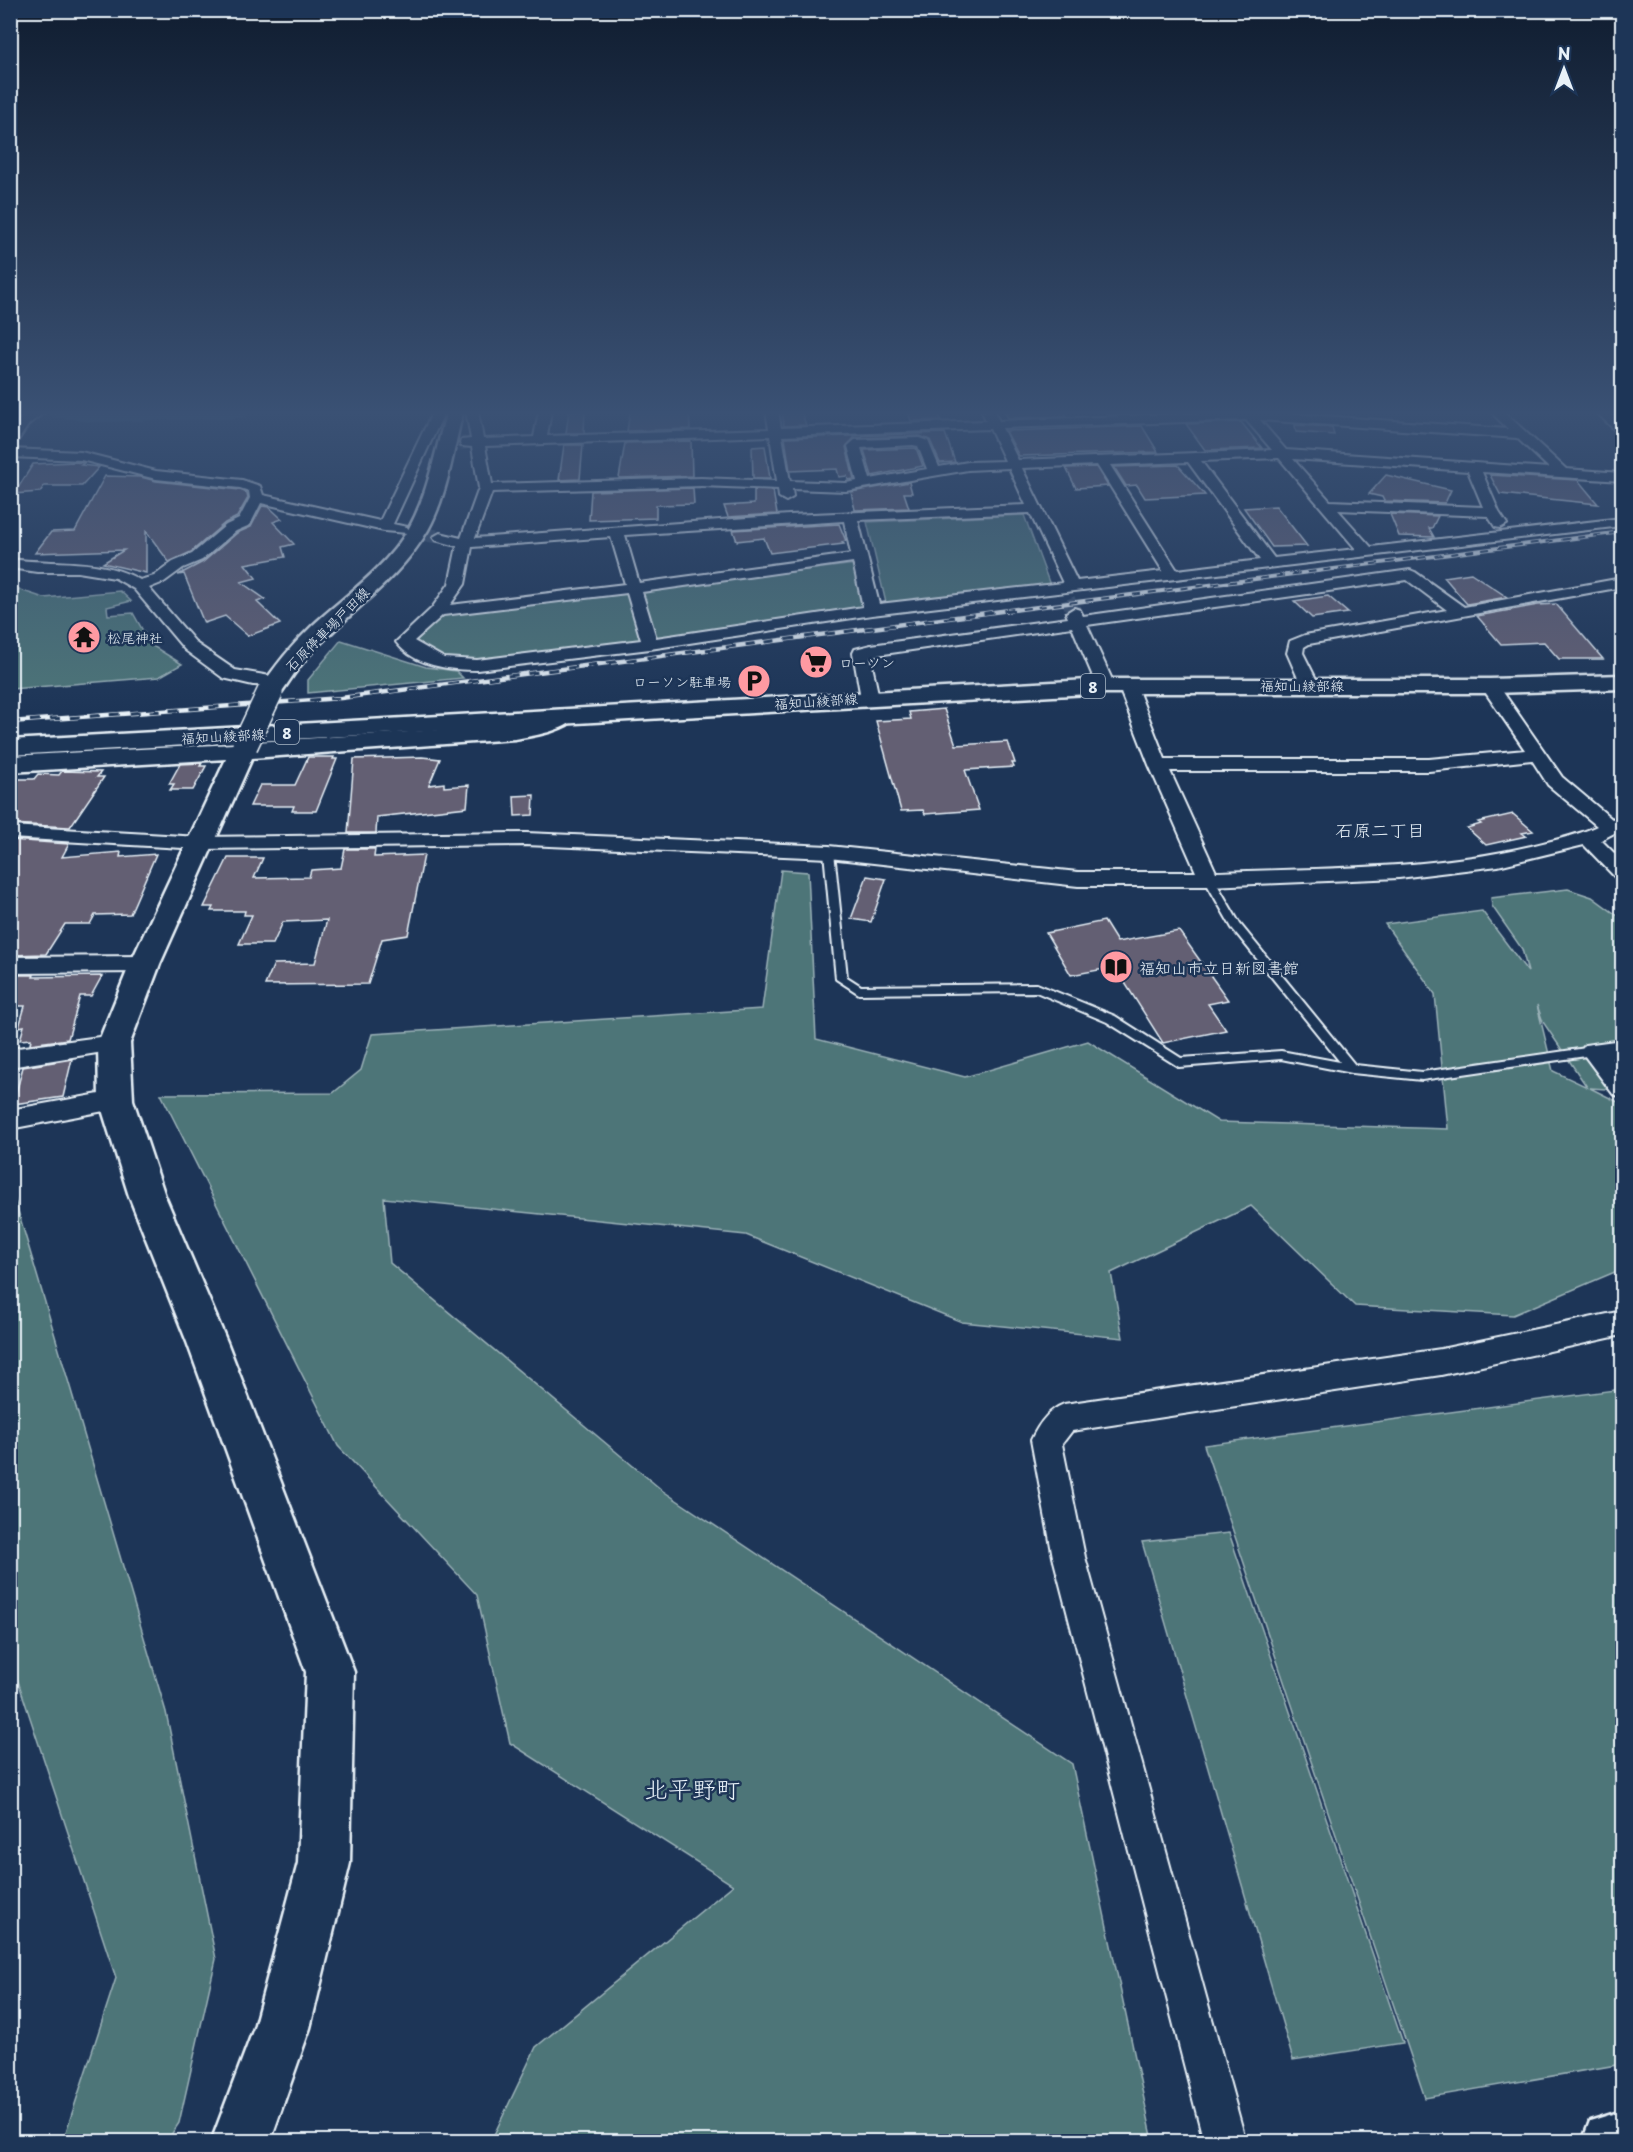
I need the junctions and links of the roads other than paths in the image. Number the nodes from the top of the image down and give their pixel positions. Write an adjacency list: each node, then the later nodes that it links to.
1 (251, 511): 29 (street)
2 (316, 511): 17 (street)
3 (393, 511): 17 (street)
4 (426, 511): 40 (main road, 石原停車場戸田線)
5 (478, 511): 22 (street)
6 (788, 511): 15 (street)
7 (972, 511): 14 (street)
8 (1037, 511): 31 (street)
9 (1133, 511): 27 (street)
10 (1232, 511): 26 (street)
11 (1332, 511): 23 (street)
12 (1478, 511): 13 (street)
13 (1492, 512): 20 (street)
14 (850, 516): 15 (street); 24 (street)
15 (789, 519): 19 (street)
16 (1623, 522): 20 (street)
17 (384, 527): 18 (street)
18 (402, 530)
19 (617, 532): 22 (street); 30 (street)
20 (1508, 535): 23 (street)
21 (440, 537): 22 (street)
22 (465, 543): 33 (street)
23 (1366, 551): 26 (street)
24 (860, 557): 30 (street); 32 (street)
25 (10, 563): 29 (street)
26 (1270, 563): 27 (street)
27 (1172, 574): 31 (street)
28 (1623, 583): 34 (street)
29 (139, 586): 40 (street)
30 (634, 588): 33 (street); 35 (street)
31 (1071, 601): 32 (street); 34 (street); 37 (street); 41 (street)
32 (872, 610): 35 (street)
33 (438, 611): 35 (street)
34 (1462, 613): 38 (street)
35 (650, 644)
36 (1623, 682): 39 (main road, 福知山綾部線 / 8)
37 (1116, 685): 38 (main road, 福知山綾部線 / 8); 41 (main road, 福知山綾部線 / 8); 47 (street)
38 (1310, 685): 39 (main road, 福知山綾部線 / 8)
39 (1490, 686): 45 (street)
40 (273, 687): 44 (main road, 石原停車場戸田線, bridge)
41 (870, 698): 42 (main road, 福知山綾部線 / 8)
42 (564, 717): 43 (main road, 福知山綾部線 / 8); 44 (main road)
43 (10, 748)
44 (244, 748): 46 (main road); 51 (main road, 石原停車場戸田線)
45 (1537, 754): 47 (street); 48 (street)
46 (10, 764)
47 (1158, 765): 54 (street)
48 (1616, 825): 50 (street)
49 (10, 832): 51 (street)
50 (1588, 838): 53 (street); 54 (street)
51 (200, 843): 52 (street); 55 (main road, 石原停車場戸田線)
52 (829, 852): 54 (street); 61 (lane)
53 (1623, 872)
54 (1209, 879): 61 (lane)
55 (145, 964): 56 (street); 57 (main road, 石原停車場戸田線)
56 (10, 965)
57 (114, 1043): 60 (street); 63 (main road)
58 (1623, 1049): 59 (street)
59 (1593, 1051): 61 (lane); 62 (street)
60 (10, 1058)
61 (1352, 1069)
62 (1623, 1088)
63 (116, 1100): 64 (street); 67 (main road)
64 (10, 1120)
65 (1623, 1323): 68 (street)
66 (1623, 2140): 69 (main road)
67 (240, 2142)
68 (1225, 2142)
69 (1611, 2142)

